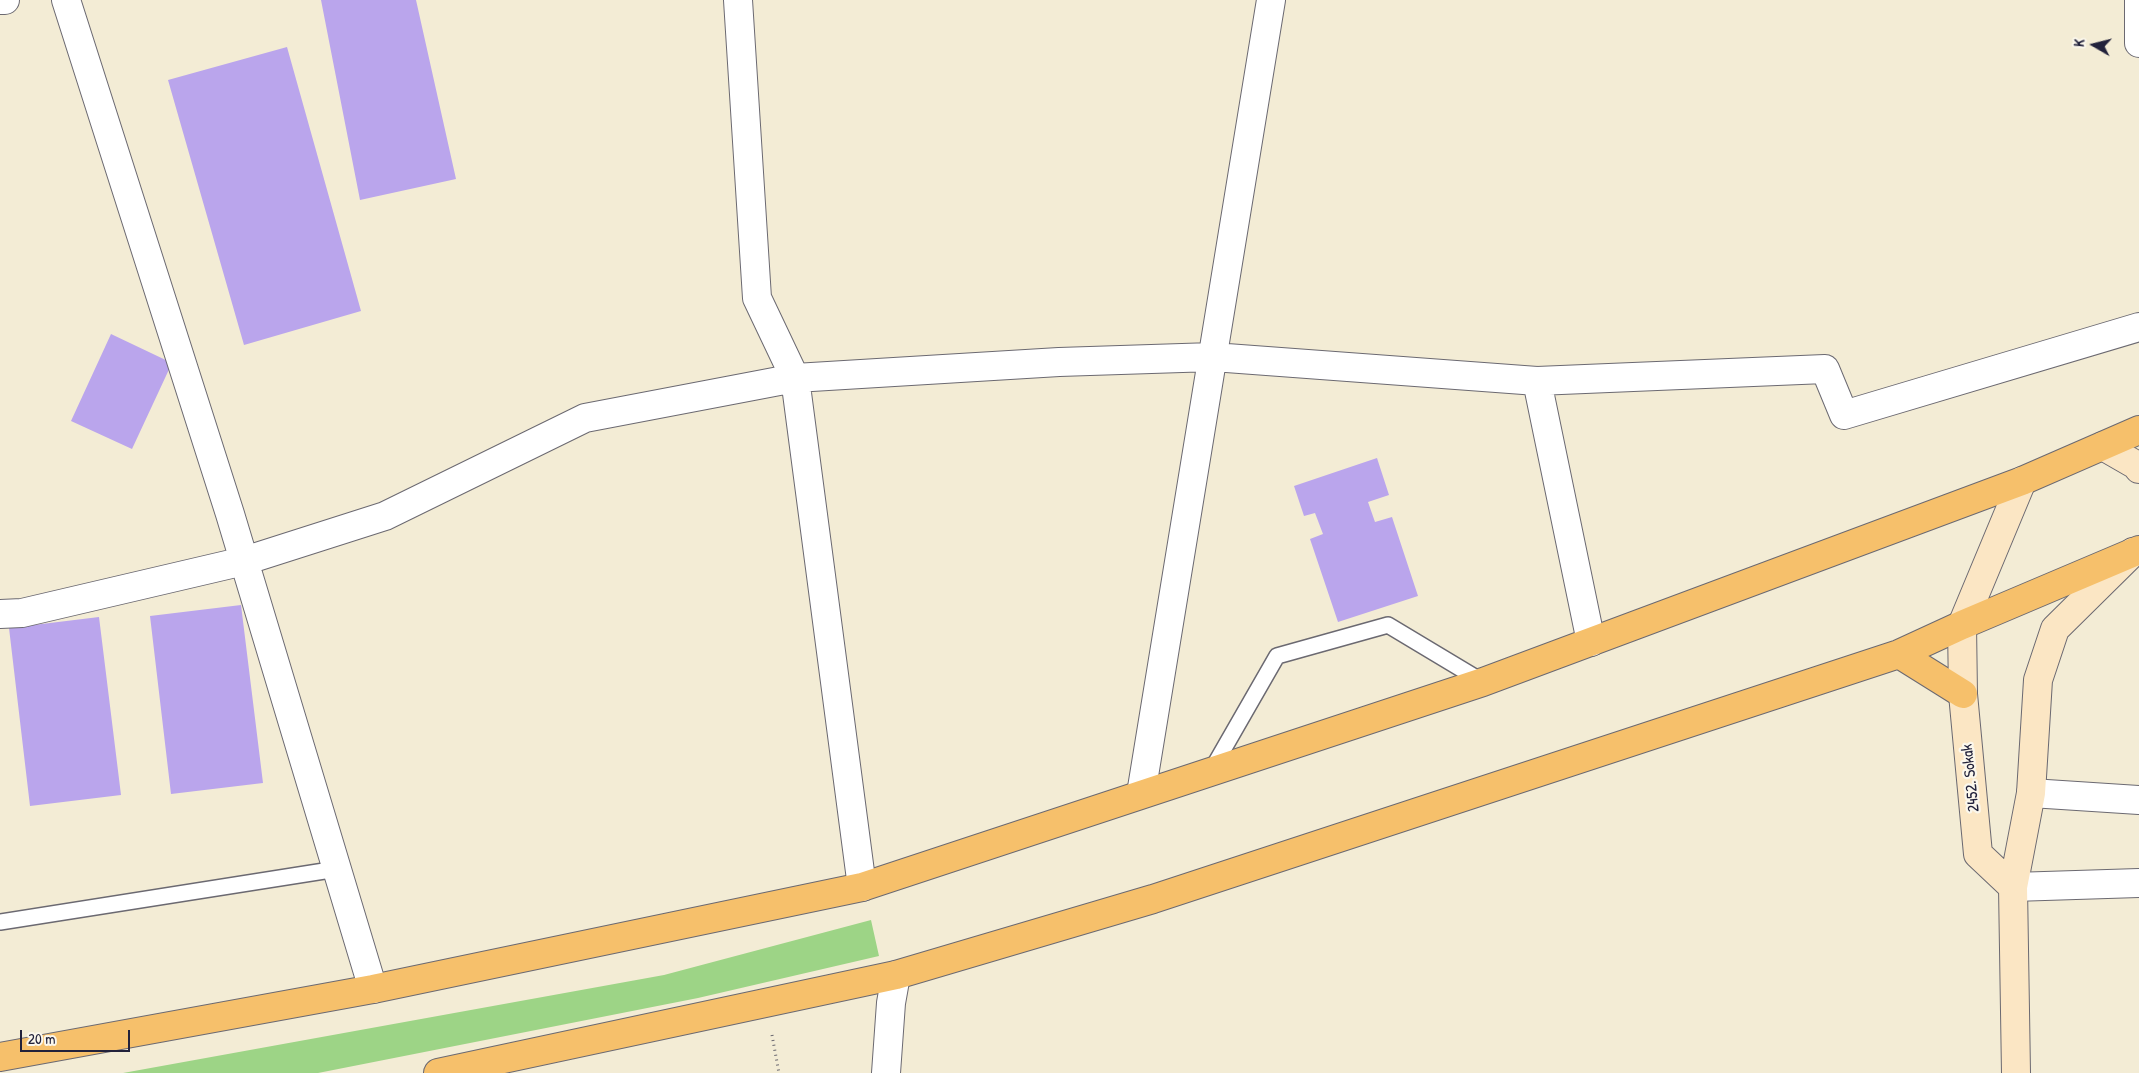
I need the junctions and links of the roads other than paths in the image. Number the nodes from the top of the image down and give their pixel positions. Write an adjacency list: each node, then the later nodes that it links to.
1 (0, 0): 2 (street)
2 (5, 0)
3 (66, 0): 17 (street)
4 (738, 0): 10 (street)
5 (1271, 0): 9 (street)
6 (2139, 0): 7 (street)
7 (2139, 43)
8 (2139, 327): 11 (street)
9 (1213, 357): 10 (street); 11 (street); 26 (street)
10 (796, 378): 17 (street); 30 (street)
11 (1537, 381): 20 (street)
12 (2139, 430): 13 (main road)
13 (2103, 446): 14 (main road); 15 (main road)
14 (2139, 469)
15 (2022, 481): 19 (main road, 2452. Sokak); 20 (main road)
16 (2137, 548): 19 (main road); 25 (main road)
17 (244, 561): 18 (street); 28 (street)
18 (0, 614)
19 (1962, 625): 21 (main road); 23 (main road, 2452. Sokak)
20 (1591, 642): 22 (main road)
21 (1899, 654): 23 (main road); 33 (main road)
22 (1483, 682): 24 (main road); 24 (lane)
23 (1963, 694): 31 (main road, 2452. Sokak)
24 (1210, 772): 26 (main road)
25 (2031, 793): 27 (street); 31 (main road)
26 (1141, 794): 30 (main road)
27 (2139, 800)
28 (337, 869): 32 (lane); 34 (street)
29 (2139, 883): 31 (street)
30 (862, 887): 34 (main road)
31 (2013, 887): 38 (main road)
32 (0, 922)
33 (896, 975): 36 (main road); 37 (street)
34 (373, 989): 35 (main road)
35 (0, 1056)
36 (438, 1073)
37 (886, 1073)
38 (2016, 1073)

